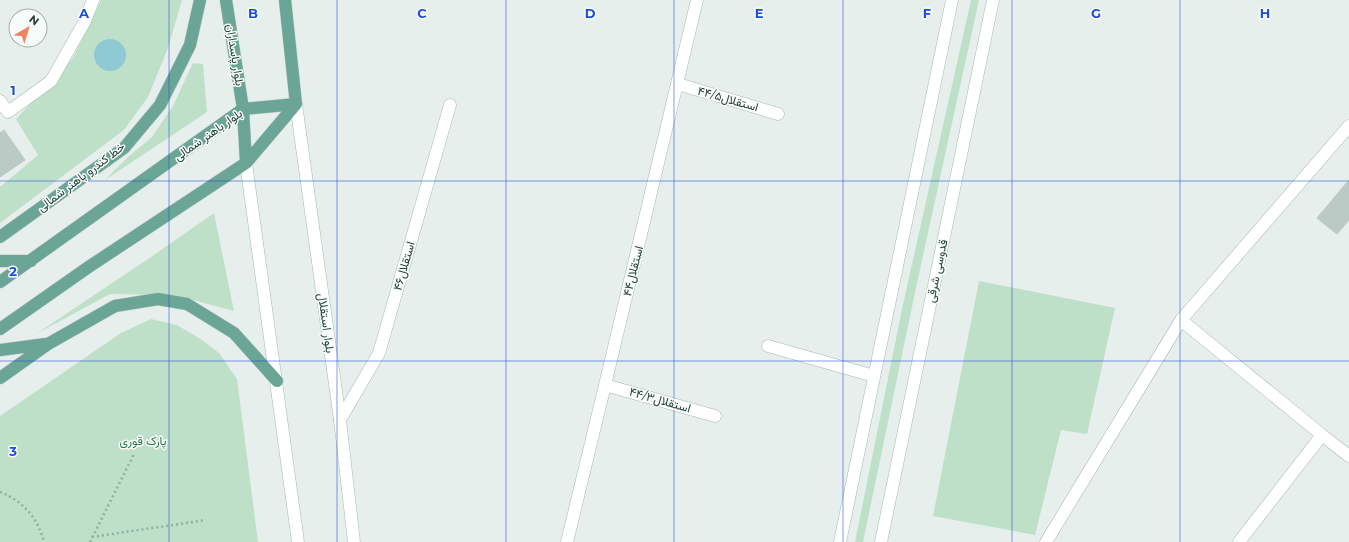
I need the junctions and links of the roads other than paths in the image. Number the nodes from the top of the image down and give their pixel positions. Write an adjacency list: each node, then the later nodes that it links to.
1 (93, 0): 9 (main road)
2 (200, 0): 16 (main road, خط کندرو باهنر شمالی)
3 (226, 0): 12 (main road, بلوار پاسداران)
4 (285, 0): 10 (main road)
5 (697, 0): 8 (main road, استقلال۴۴)
6 (952, 0): 25 (main road)
7 (993, 0): 37 (main road, قدوسی شرقی)
8 (678, 84): 13 (main road, استقلال۴۴/۵); 28 (main road, استقلال۴۴)
9 (0, 101)
10 (296, 104): 12 (main road, بلوار باهنر شمالی); 15 (main road); 30 (main road, بلوار استقلال)
11 (450, 105): 30 (main road, استقلال۴۶)
12 (243, 109): 15 (main road); 18 (main road, بلوار باهنر شمالی)
13 (778, 114)
14 (1349, 126): 20 (main road)
15 (246, 163): 21 (main road); 27 (main road)
16 (0, 237)
17 (0, 261): 18 (main road)
18 (31, 261): 19 (main road, بلوار باهنر شمالی)
19 (0, 282)
20 (1180, 320): 31 (main road); 38 (main road)
21 (0, 329)
22 (48, 344): 24 (main road); 26 (main road); 27 (main road)
23 (768, 346): 25 (main road)
24 (0, 350)
25 (874, 376): 36 (main road)
26 (0, 378)
27 (277, 381): 33 (main road)
28 (606, 385): 29 (main road, استقلال۴۴/۳); 35 (main road, استقلال۴۴)
29 (715, 416)
30 (340, 420): 34 (main road, بلوار استقلال)
31 (1322, 435): 32 (main road); 39 (main road)
32 (1349, 456)
33 (298, 542)
34 (354, 542)
35 (567, 542)
36 (840, 542)
37 (881, 542)
38 (1046, 542)
39 (1239, 542)

